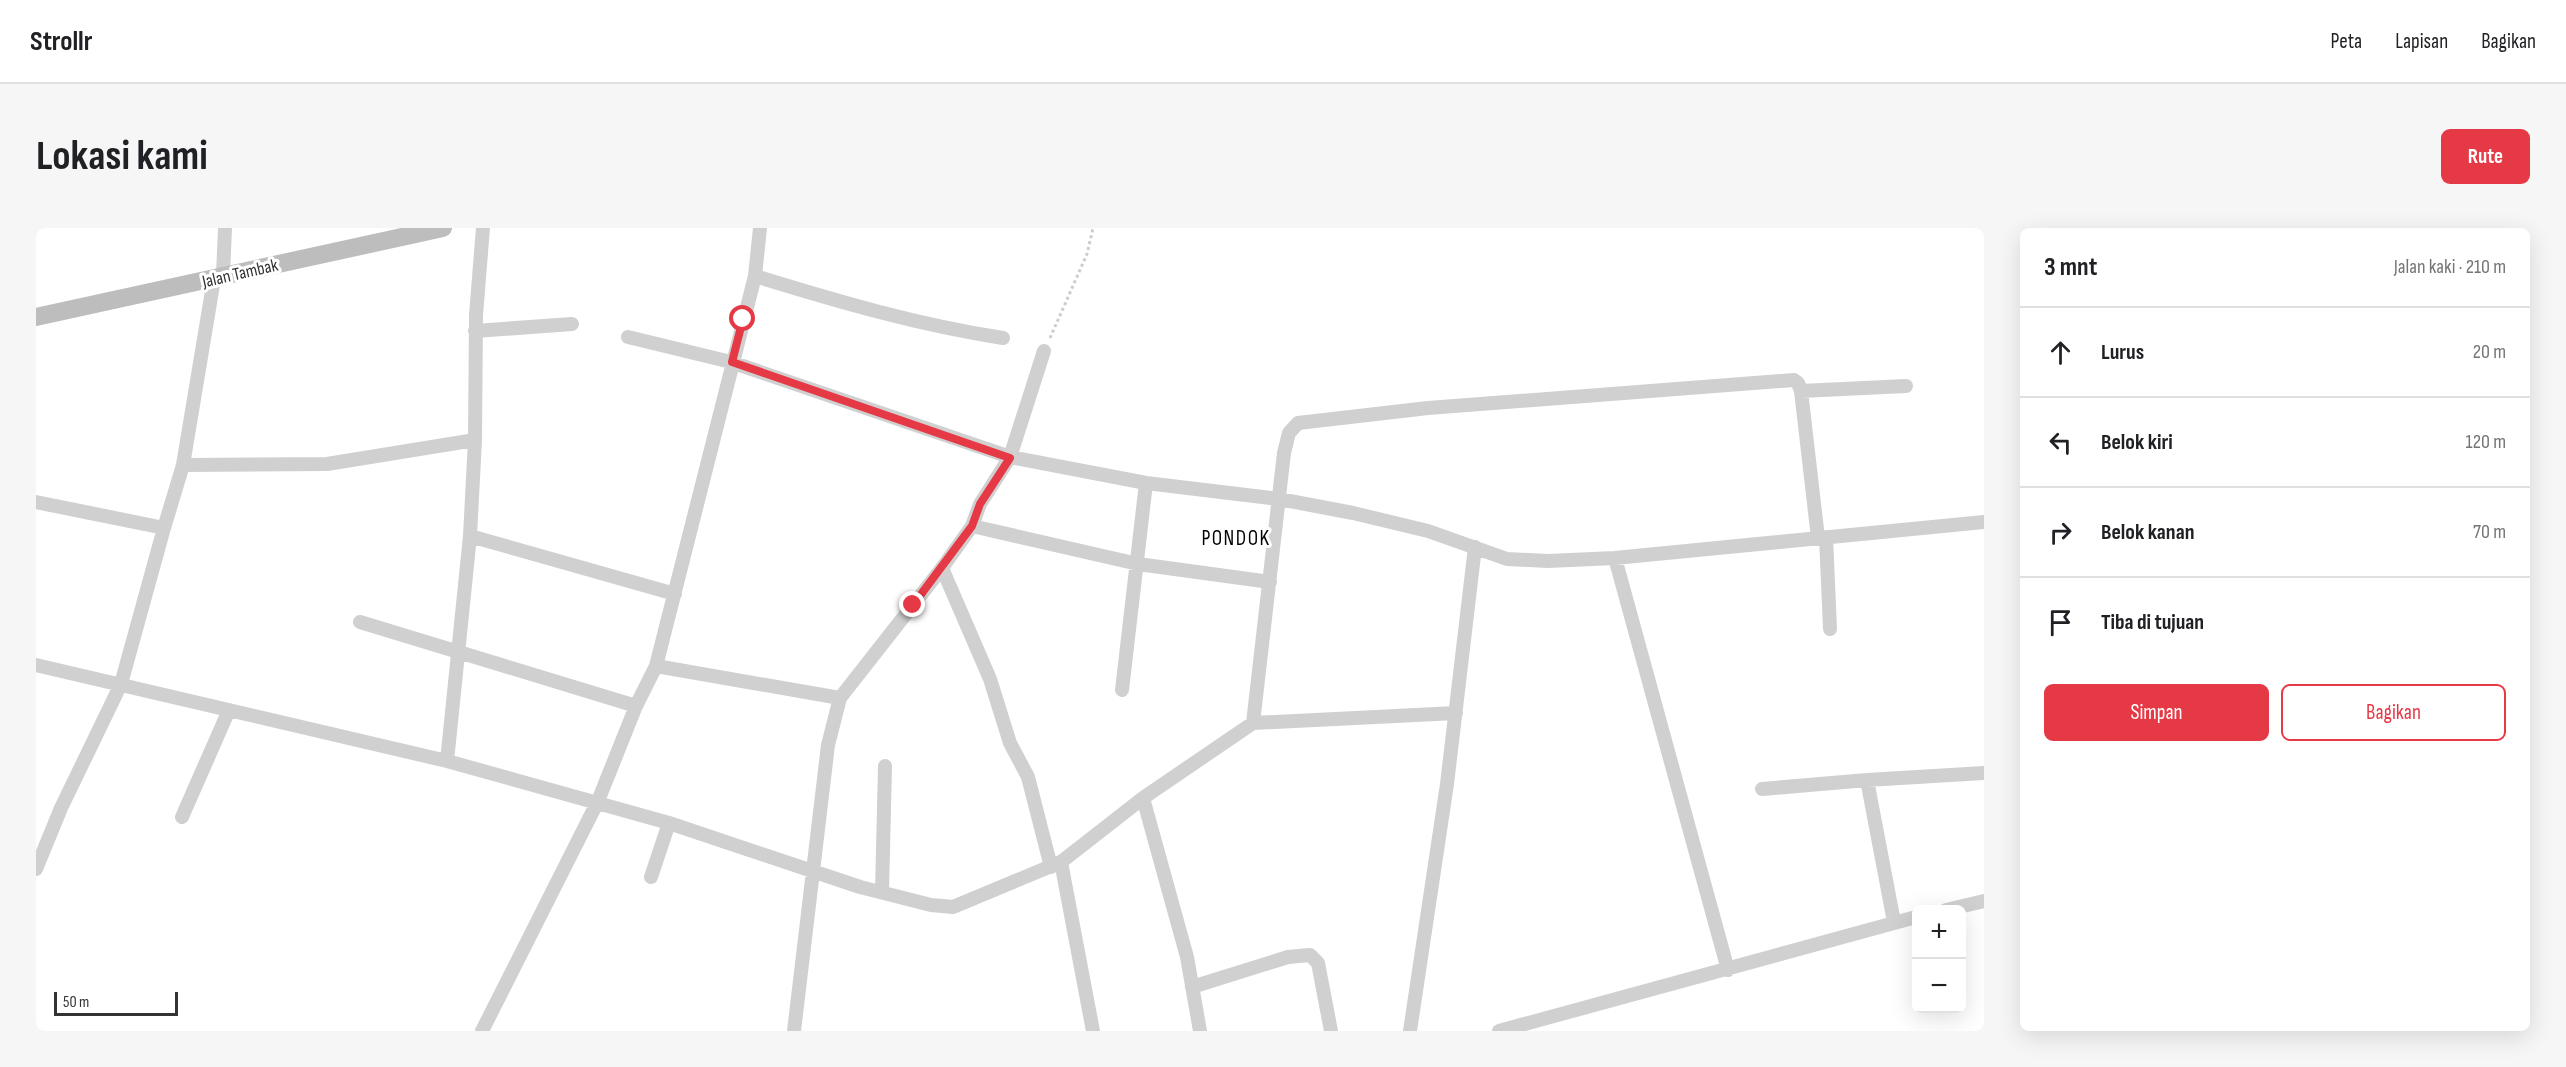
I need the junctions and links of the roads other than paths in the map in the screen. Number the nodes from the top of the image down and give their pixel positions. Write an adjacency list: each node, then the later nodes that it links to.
1 (225, 228): 6 (street)
2 (443, 228): 6 (street, Jalan Tambak)
3 (483, 228): 9 (street)
4 (760, 228): 5 (street)
5 (755, 276): 11 (street); 13 (street)
6 (219, 277): 7 (street, Jalan Tambak); 18 (street)
7 (36, 317)
8 (572, 324): 9 (street)
9 (475, 331): 16 (street)
10 (628, 337): 13 (street)
11 (1003, 338)
12 (1044, 351): 17 (street)
13 (732, 362): 17 (street); 32 (street)
14 (1906, 386): 15 (street)
15 (1801, 391): 20 (street); 26 (street)
16 (475, 440): 18 (street); 25 (street)
17 (1010, 458): 19 (street); 23 (street)
18 (183, 465): 24 (street)
19 (1146, 483): 20 (street); 29 (street)
20 (1279, 499): 27 (street); 31 (street)
21 (36, 502): 24 (street)
22 (1984, 522): 26 (street)
23 (972, 526): 29 (street); 30 (street)
24 (164, 528): 38 (street)
25 (470, 536): 32 (street); 35 (street)
26 (1822, 538): 28 (street); 34 (street)
27 (1475, 548): 28 (street); 43 (street)
28 (1615, 558): 63 (street)
29 (1138, 564): 31 (street); 39 (street)
30 (942, 568): 40 (street); 54 (street)
31 (1270, 582): 44 (street)
32 (675, 594): 37 (street)
33 (360, 622): 35 (street)
34 (1830, 629)
35 (459, 650): 41 (street); 45 (street)
36 (36, 665): 38 (street)
37 (656, 666): 40 (street); 41 (street)
38 (121, 684): 42 (street); 55 (street)
39 (1122, 690)
40 (840, 698): 56 (street)
41 (636, 706): 51 (street)
42 (229, 710): 45 (street); 52 (street)
43 (1456, 713): 44 (street); 70 (street)
44 (1252, 723): 50 (street)
45 (447, 761): 51 (street)
46 (885, 766): 58 (street)
47 (1984, 773): 48 (street)
48 (1867, 780): 49 (street); 62 (street)
49 (1762, 789)
50 (1144, 800): 54 (street); 64 (street)
51 (598, 801): 53 (street); 65 (street)
52 (182, 817)
53 (669, 823): 56 (street); 57 (street)
54 (1058, 865): 58 (street); 67 (street)
55 (36, 870)
56 (813, 872): 58 (street); 66 (street)
57 (651, 877)
58 (882, 892)
59 (1984, 900): 60 (street)
60 (1963, 905)
61 (1912, 918): 62 (street)
62 (1894, 922): 63 (street)
63 (1728, 970): 71 (street)
64 (1192, 987): 68 (street); 69 (street)
65 (482, 1031)
66 (794, 1031)
67 (1093, 1031)
68 (1200, 1031)
69 (1331, 1031)
70 (1410, 1031)
71 (1499, 1031)

